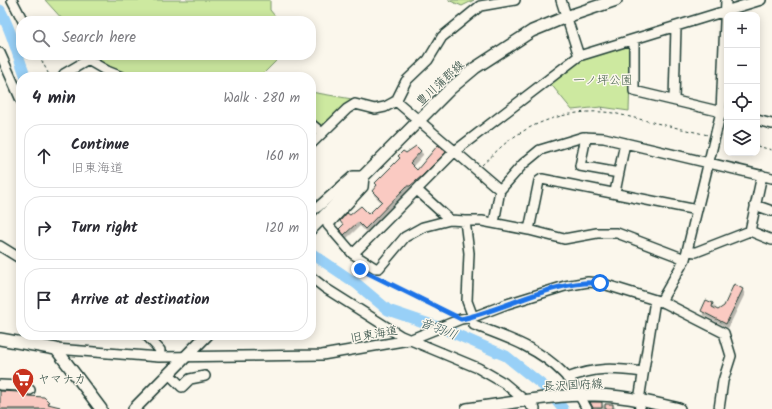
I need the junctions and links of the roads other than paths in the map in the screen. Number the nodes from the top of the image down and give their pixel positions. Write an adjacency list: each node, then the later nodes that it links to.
1 (12, 0): 9 (street)
2 (515, 0): 23 (street)
3 (561, 0): 10 (street)
4 (616, 0): 10 (main road, 豊川蒲郡線)
5 (726, 0): 8 (street)
6 (761, 0): 8 (street)
7 (724, 12): 11 (street)
8 (725, 12)
9 (20, 16)
10 (566, 16): 15 (street); 25 (main road, 豊川蒲郡線)
11 (676, 27): 12 (street); 22 (street)
12 (634, 40): 15 (street); 22 (street)
13 (725, 48): 20 (street)
14 (0, 53): 21 (street)
15 (579, 56): 33 (street)
16 (83, 60): 18 (street)
17 (89, 60): 19 (street)
18 (67, 72)
19 (110, 72)
20 (724, 84)
21 (16, 89)
22 (674, 100): 24 (street)
23 (396, 101): 25 (street); 29 (street)
24 (724, 112): 34 (street)
25 (419, 121): 33 (street); 37 (main road, 豊川蒲郡線)
26 (760, 121): 27 (street)
27 (772, 124)
28 (316, 128): 29 (street)
29 (322, 133): 31 (street)
30 (586, 137): 32 (street); 35 (street); 40 (street)
31 (316, 139)
32 (625, 143): 34 (street); 35 (street)
33 (455, 152): 39 (street); 40 (street)
34 (710, 162): 36 (street); 44 (street)
35 (619, 173): 41 (street)
36 (762, 175): 38 (street); 42 (street)
37 (364, 176): 43 (street); 49 (main road, 豊川蒲郡線); 54 (street)
38 (772, 178)
39 (417, 190): 46 (street); 54 (street)
40 (500, 190): 48 (street)
41 (615, 192): 44 (street); 50 (street)
42 (755, 205): 45 (street); 51 (street)
43 (316, 209)
44 (697, 210): 55 (street)
45 (772, 211)
46 (450, 220): 47 (street); 54 (street)
47 (466, 221): 48 (street); 59 (street)
48 (494, 223): 50 (street)
49 (316, 224)
50 (529, 230): 55 (street)
51 (750, 231): 52 (street); 55 (street)
52 (772, 240)
53 (0, 246): 56 (street)
54 (353, 254)
55 (686, 255): 58 (street)
56 (16, 257)
57 (316, 281): 61 (street)
58 (658, 301): 59 (street, 旧東海道); 67 (street); 81 (street, 旧東海道)
59 (473, 321): 61 (street, 旧東海道); 70 (street)
60 (0, 339): 64 (main road)
61 (412, 339): 66 (street, 旧東海道); 75 (street)
62 (151, 340): 65 (street)
63 (202, 340): 66 (main road)
64 (56, 349): 65 (street, 旧東海道); 76 (main road)
65 (159, 357): 66 (street, 旧東海道)
66 (185, 358): 68 (main road)
67 (643, 372): 70 (street); 74 (street)
68 (169, 374): 69 (street); 77 (main road)
69 (205, 376)
70 (567, 378): 73 (street)
71 (0, 385): 72 (street)
72 (30, 390)
73 (578, 395): 74 (main road, 長沢国府線); 75 (main road, 長沢国府線); 79 (street)
74 (639, 404): 80 (main road, 長沢国府線)
75 (528, 405): 78 (main road, 長沢国府線)
76 (101, 409)
77 (134, 409)
78 (467, 409)
79 (587, 409)
80 (679, 409)
81 (719, 409)

